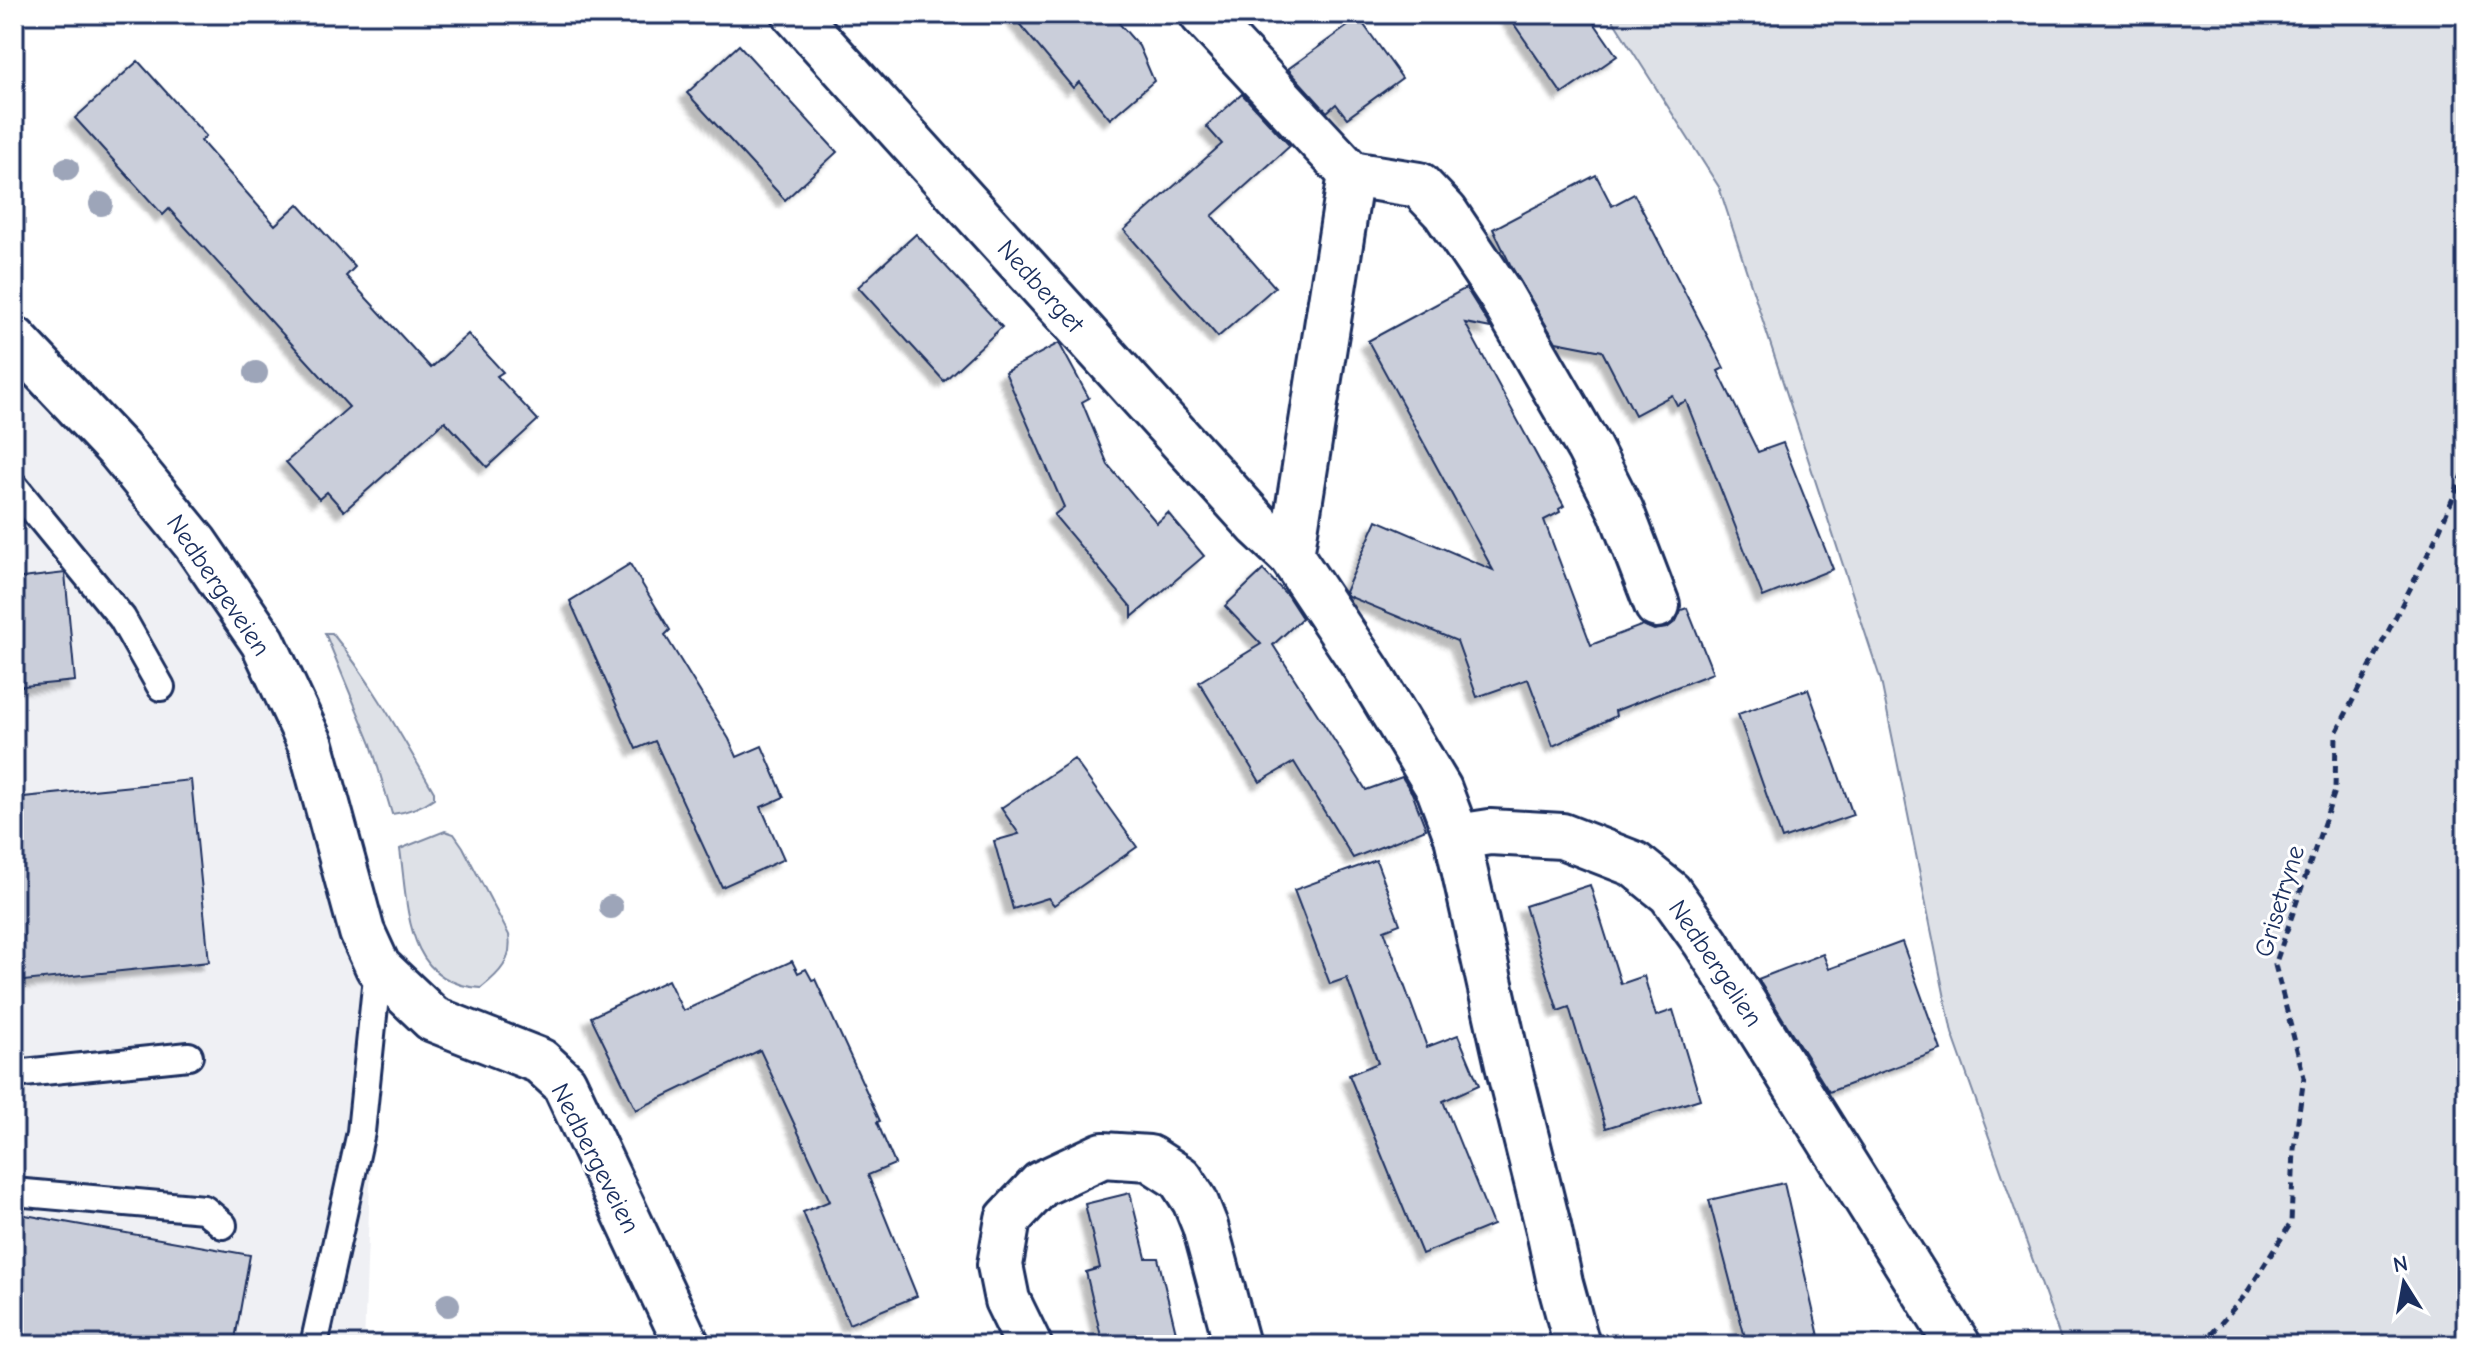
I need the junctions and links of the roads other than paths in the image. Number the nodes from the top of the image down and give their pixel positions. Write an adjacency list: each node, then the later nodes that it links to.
1 (795, 14): 6 (street, Nedberget)
2 (1202, 14): 3 (street)
3 (1351, 174): 6 (street); 7 (street)
4 (14, 339): 10 (street, Nedbergeveien)
5 (14, 486): 8 (lane)
6 (1291, 556): 9 (street, Nedberget)
7 (1657, 605)
8 (161, 687)
9 (1457, 837): 19 (street); 20 (street, Nedbergelien)
10 (378, 967): 15 (lane); 16 (street, Nedbergeveien)
11 (189, 1056): 12 (lane)
12 (14, 1074)
13 (14, 1192): 14 (lane)
14 (223, 1225)
15 (314, 1345)
16 (687, 1345)
17 (1029, 1345): 18 (street)
18 (1237, 1345)
19 (1577, 1345)
20 (1958, 1345)

